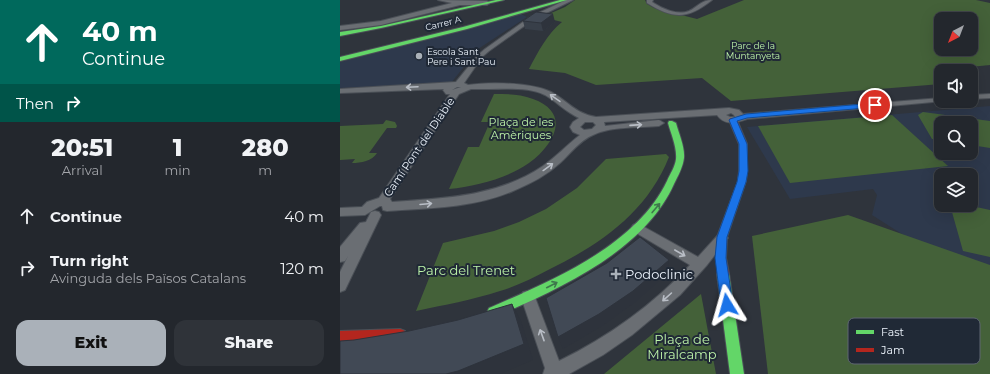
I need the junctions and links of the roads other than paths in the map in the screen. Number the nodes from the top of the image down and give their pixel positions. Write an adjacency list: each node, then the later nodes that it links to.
1 (441, 0): 6 (street)
2 (502, 0): 6 (street)
3 (650, 0): 4 (street)
4 (709, 0)
5 (562, 2): 9 (street, Carrer A); 10 (street, Camí Pont del Diable)
6 (460, 6): 7 (street); 8 (street)
7 (340, 28)
8 (340, 34)
9 (340, 59)
10 (456, 89): 12 (street); 21 (street, one-way to 10); 24 (street, Camí Pont del Diable)
11 (340, 90): 12 (street, one-way to 11)
12 (431, 90): 18 (street)
13 (990, 90): 14 (street)
14 (978, 91)
15 (934, 95): 20 (street)
16 (990, 96): 17 (street)
17 (978, 97)
18 (340, 98)
19 (934, 101): 20 (street)
20 (731, 116): 21 (street); 22 (street); 28 (street)
21 (592, 119): 23 (street); 23 (street)
22 (672, 122): 23 (street, one-way to 22); 27 (street, one-way to 22)
23 (593, 131): 24 (street, one-way to 23)
24 (385, 204): 26 (street)
25 (340, 212): 26 (street)
26 (369, 214): 29 (street); 31 (street)
27 (637, 228): 30 (street, one-way to 30); 32 (street, one-way to 27)
28 (722, 237): 30 (street); 37 (street)
29 (340, 257)
30 (699, 264): 36 (street, one-way to 36)
31 (340, 286)
32 (528, 297): 33 (street); 36 (street, one-way to 32)
33 (482, 315)
34 (412, 332): 35 (street)
35 (340, 338)
36 (553, 373)
37 (737, 374)

